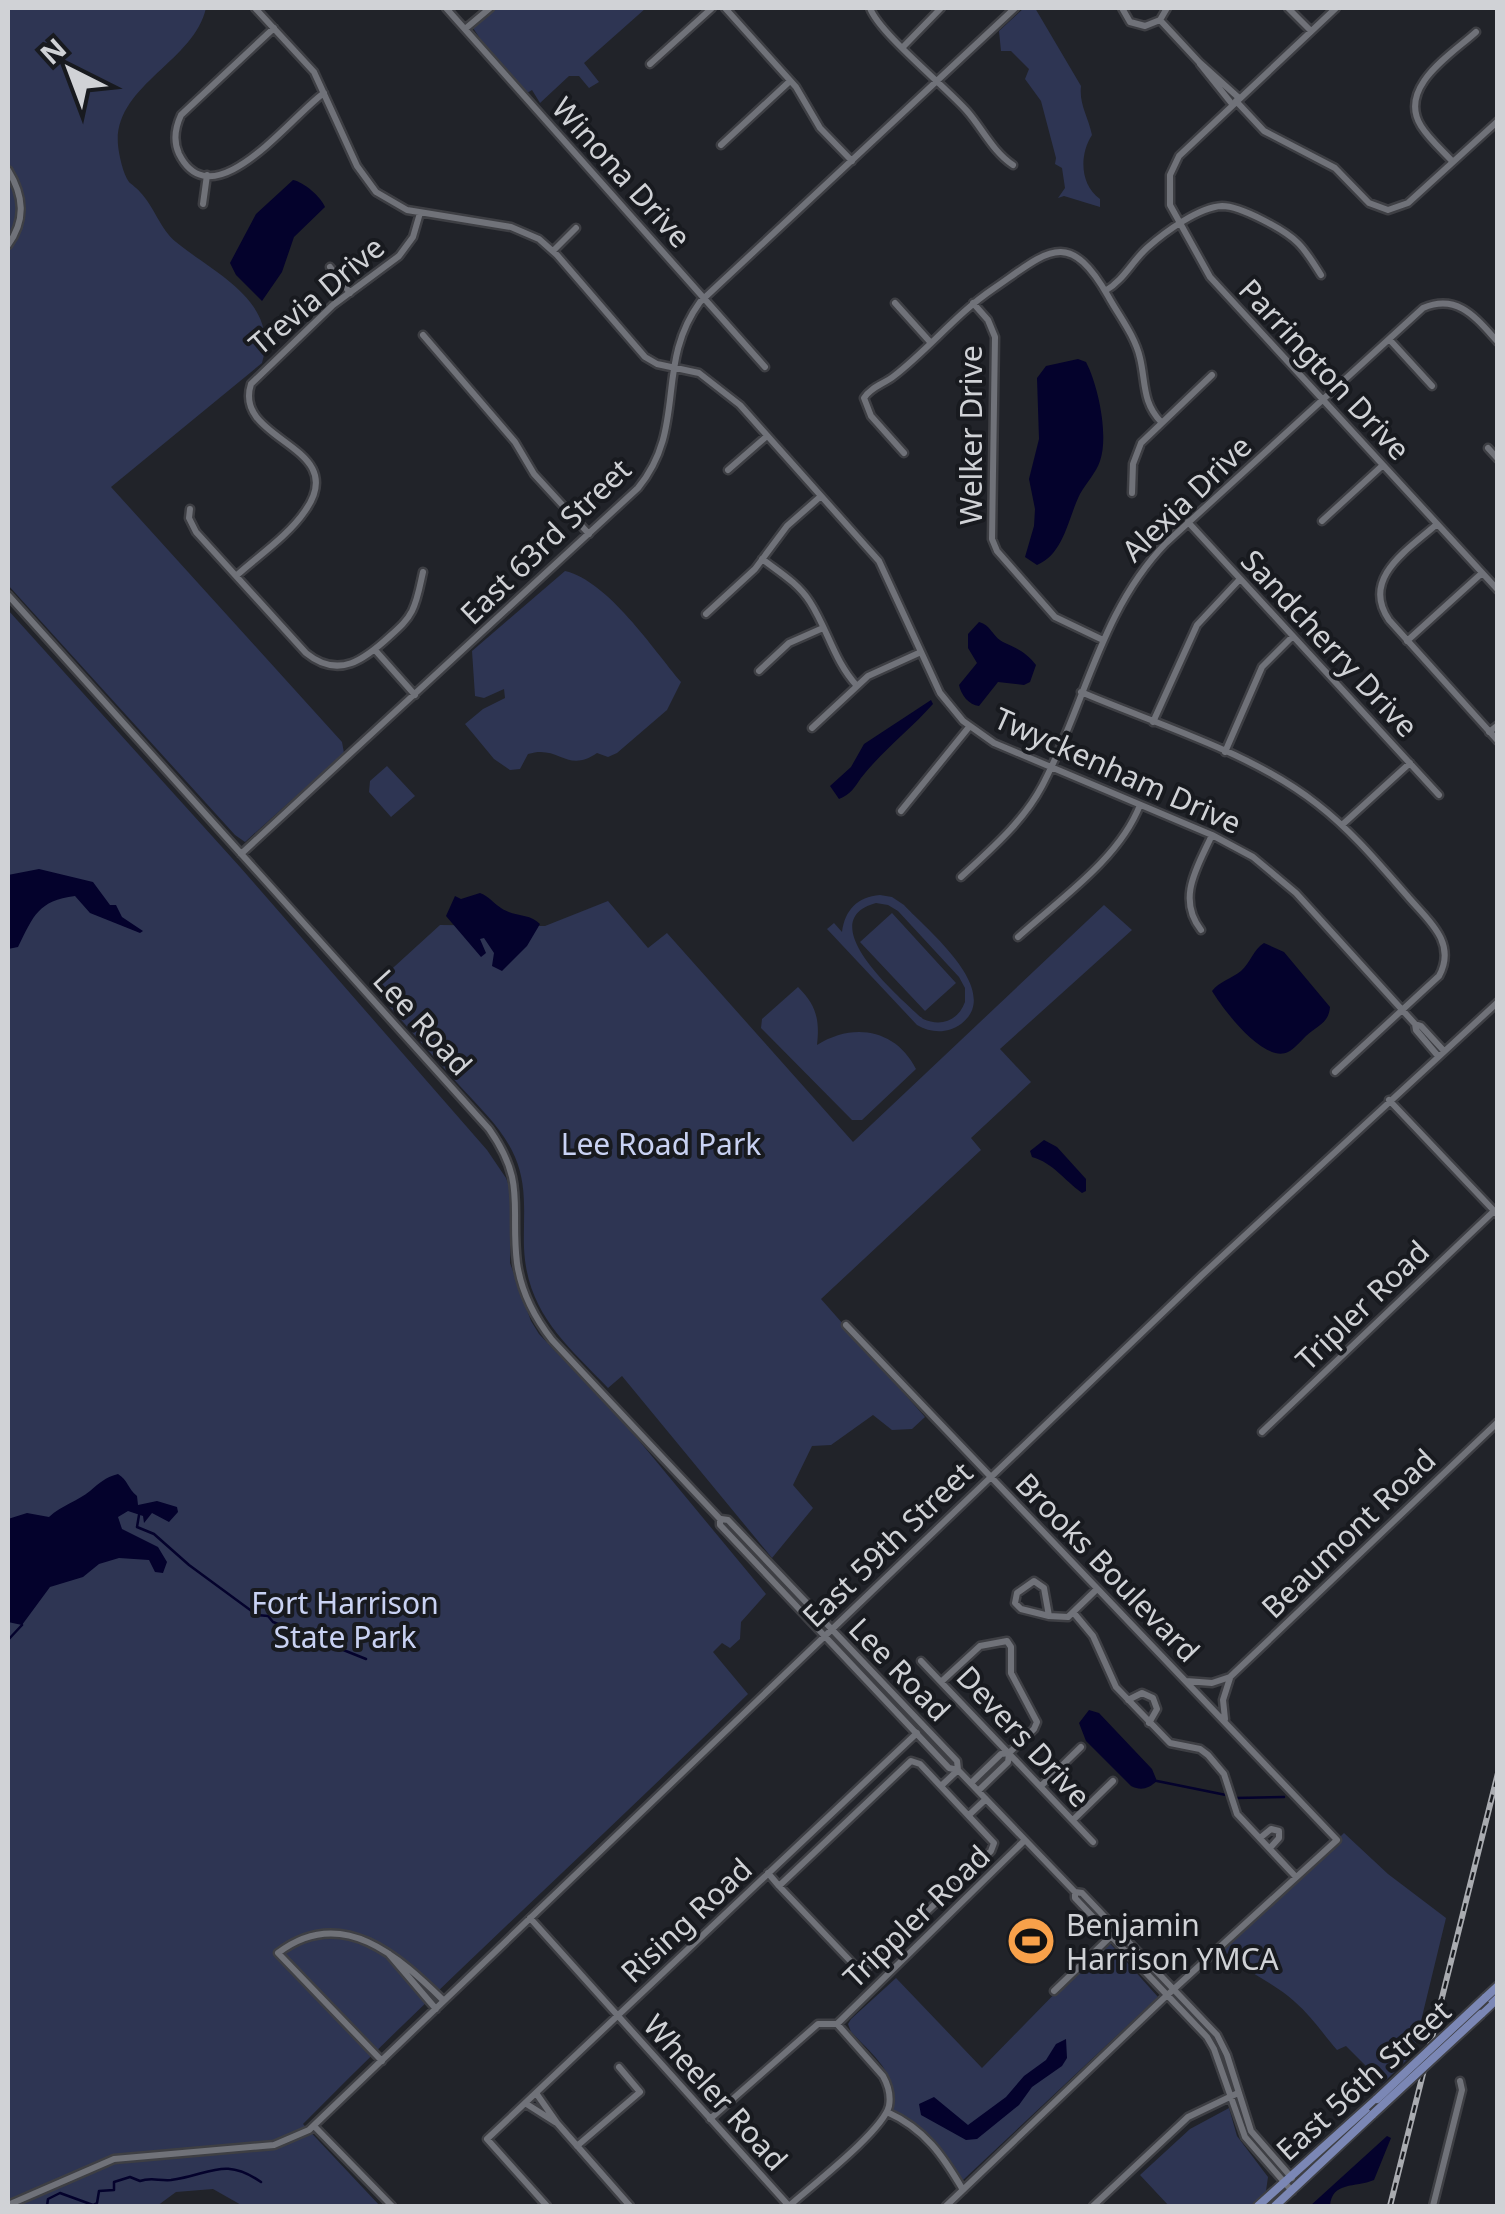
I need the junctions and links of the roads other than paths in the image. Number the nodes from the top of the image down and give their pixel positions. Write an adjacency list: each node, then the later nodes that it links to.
1 (255, 8): 14 (street)
2 (446, 8): 15 (street, Winona Drive)
3 (490, 8): 15 (street)
4 (712, 8): 19 (street)
5 (725, 8): 21 (street)
6 (870, 8): 18 (street)
7 (941, 8): 18 (street)
8 (1015, 8): 20 (street, East 63rd Street)
9 (1122, 8): 13 (street)
10 (1166, 8): 13 (street)
11 (1288, 8): 16 (street)
12 (1336, 8): 16 (street)
13 (1160, 20): 23 (street)
14 (274, 28): 22 (street); 30 (street)
15 (465, 28): 41 (street, Winona Drive)
16 (1311, 31): 23 (street)
17 (1476, 32): 27 (street)
18 (904, 46): 20 (street)
19 (650, 64)
20 (937, 80): 26 (street, East 63rd Street); 28 (street)
21 (790, 81): 25 (street); 26 (street)
22 (324, 92): 30 (street); 32 (street)
23 (1236, 101): 27 (street); 33 (street, Parrington Drive)
24 (1498, 121): 27 (street)
25 (721, 144)
26 (852, 161): 41 (street, East 63rd Street)
27 (1453, 162)
28 (1013, 164)
29 (8, 170): 35 (street)
30 (207, 175): 31 (street)
31 (203, 204)
32 (420, 213): 36 (street); 40 (street, Trevia Drive)
33 (1181, 226): 38 (street); 39 (street); 53 (street, Parrington Drive)
34 (576, 228): 36 (street)
35 (8, 244)
36 (553, 251): 49 (street, Twyckenham Drive)
37 (330, 267): 40 (street)
38 (1321, 275)
39 (1105, 292): 43 (street); 54 (street)
40 (350, 293): 71 (street, Trevia Drive)
41 (703, 298): 49 (street, East 63rd Street); 50 (street, Winona Drive)
42 (895, 303): 48 (street)
43 (974, 303): 48 (street); 78 (street, Welker Drive)
44 (1494, 332): 46 (street, Alexia Drive); 47 (street)
45 (422, 336): 67 (street)
46 (1389, 339): 52 (street); 53 (street, Alexia Drive)
47 (1498, 342)
48 (931, 343): 57 (street)
49 (672, 367): 55 (street, Twyckenham Drive); 67 (street, East 63rd Street)
50 (765, 367)
51 (1212, 375): 54 (street)
52 (1432, 386)
53 (1323, 400): 59 (street, Parrington Drive); 65 (street, Alexia Drive)
54 (1161, 422): 61 (street)
55 (767, 436): 60 (street); 62 (street, Twyckenham Drive)
56 (1488, 448): 58 (street)
57 (904, 453)
58 (1498, 459)
59 (1383, 465): 64 (street); 66 (street, Parrington Drive)
60 (728, 470)
61 (1132, 494)
62 (821, 496): 68 (street); 81 (street, Twyckenham Drive)
63 (190, 509): 71 (street)
64 (1322, 521)
65 (1188, 522): 72 (street, Sandcherry Drive); 78 (street, Alexia Drive)
66 (1437, 524): 70 (street, Parrington Drive); 79 (street)
67 (589, 534): 85 (street, East 63rd Street)
68 (762, 560): 75 (street); 76 (street)
69 (423, 572): 80 (street)
70 (1482, 573): 73 (street, Parrington Drive); 79 (street)
71 (236, 576): 80 (street)
72 (1240, 579): 77 (street, Sandcherry Drive); 86 (street)
73 (1498, 590)
74 (8, 595): 100 (street, Lee Road)
75 (706, 614)
76 (824, 628): 82 (street); 83 (street)
77 (1293, 636): 92 (street); 93 (street, Sandcherry Drive)
78 (1104, 640): 84 (street, Alexia Drive)
79 (1407, 641): 90 (street)
80 (374, 650): 85 (street)
81 (920, 652): 83 (street); 88 (street, Twyckenham Drive)
82 (759, 670)
83 (857, 686): 89 (street)
84 (1081, 692): 86 (street); 94 (street, Alexia Drive)
85 (415, 695): 100 (street, East 63rd Street)
86 (1153, 722): 92 (street)
87 (1498, 725): 90 (street)
88 (969, 727): 94 (street, Twyckenham Drive); 97 (street)
89 (812, 728)
90 (1490, 732): 91 (street)
91 (1498, 741)
92 (1224, 752): 98 (street)
93 (1410, 763): 95 (street, Sandcherry Drive); 98 (street)
94 (1050, 767): 96 (street, Twyckenham Drive); 101 (street, Alexia Drive)
95 (1440, 795)
96 (1140, 805): 99 (street, Twyckenham Drive); 103 (street)
97 (900, 812)
98 (1342, 826): 105 (street)
99 (1212, 834): 102 (street); 105 (street, Twyckenham Drive)
100 (241, 854): 114 (street, Lee Road)
101 (961, 877)
102 (1200, 930)
103 (1018, 937)
104 (1498, 1002): 106 (street, East 59th Street)
105 (1403, 1011): 106 (street, Twyckenham Drive); 107 (street)
106 (1441, 1053): 108 (street, East 59th Street)
107 (1335, 1072)
108 (1389, 1100): 109 (street); 113 (street, East 59th Street)
109 (1496, 1213): 112 (street, Tripler Road)
110 (846, 1324): 113 (street, Brooks Boulevard)
111 (1498, 1422): 121 (street, Beaumont Road)
112 (1262, 1432)
113 (990, 1477): 115 (street, Brooks Boulevard); 118 (street, East 59th Street)
114 (720, 1519): 118 (street, Lee Road); 119 (street, Lee Road)
115 (1097, 1589): 116 (street); 122 (street, Brooks Boulevard)
116 (1073, 1612): 117 (street); 124 (street)
117 (1049, 1616): 117 (street)
118 (831, 1629): 119 (street, East 59th Street); 130 (street, Lee Road)
119 (823, 1636): 127 (street, Lee Road); 147 (street, East 59th Street)
120 (921, 1661): 123 (street, Devers Drive)
121 (1230, 1677): 122 (street); 126 (street)
122 (1185, 1680): 126 (street, Brooks Boulevard)
123 (942, 1682): 129 (street, Devers Drive); 129 (street)
124 (1128, 1700): 125 (street); 125 (street)
125 (1150, 1723): 139 (street)
126 (1226, 1723): 144 (street, Brooks Boulevard)
127 (916, 1734): 130 (street, Lee Road); 143 (street, Rising Road)
128 (1081, 1747): 134 (street)
129 (1009, 1753): 132 (street); 134 (street, Devers Drive); 135 (street)
130 (958, 1770): 132 (street, Lee Road); 133 (street)
131 (1114, 1781): 138 (street)
132 (971, 1783): 135 (street, Lee Road)
133 (941, 1786): 137 (street); 145 (street)
134 (1040, 1786): 138 (street, Devers Drive)
135 (978, 1791): 136 (street, Lee Road)
136 (986, 1799): 137 (street); 140 (street, Lee Road)
137 (969, 1815): 145 (street)
138 (1073, 1820): 141 (street, Devers Drive)
139 (1260, 1838): 142 (street); 142 (street)
140 (1025, 1840): 146 (street, Lee Road); 158 (street, Trippler Road)
141 (1094, 1842)
142 (1270, 1848): 144 (street)
143 (768, 1874): 145 (street); 157 (street, Rising Road)
144 (1296, 1877): 151 (street)
145 (779, 1886)
146 (1075, 1892): 148 (street, Lee Road); 151 (street, Lee Road)
147 (530, 1918): 155 (street, East 59th Street); 157 (street, Wheeler Road)
148 (1110, 1937): 152 (street); 153 (street, Lee Road)
149 (389, 1953): 155 (street); 156 (street); 159 (street)
150 (1498, 1986): 170 (main road, East 56th Street, bridge)
151 (1174, 1989): 153 (street); 163 (street, Lee Road)
152 (1054, 1991)
153 (1167, 1995): 163 (street, Lee Road); 172 (street)
154 (1498, 1998): 171 (main road, East 56th Street, bridge)
155 (444, 2001): 156 (street, East 59th Street)
156 (436, 2009): 159 (street, East 59th Street)
157 (618, 2016): 162 (street, Rising Road); 166 (street, Wheeler Road)
158 (837, 2024): 165 (street, Trippler Road); 166 (street)
159 (382, 2061): 168 (street, East 59th Street)
160 (619, 2068): 169 (street)
161 (1460, 2081): 184 (street)
162 (536, 2092): 164 (street, Rising Road); 167 (street)
163 (1234, 2095): 170 (street, Lee Road); 181 (street)
164 (525, 2102): 167 (street); 177 (street, Rising Road)
165 (887, 2112): 172 (street); 179 (street)
166 (710, 2119): 179 (street, Wheeler Road)
167 (556, 2123): 169 (street)
168 (314, 2126): 173 (street); 174 (street)
169 (577, 2146): 178 (street)
170 (1287, 2180): 171 (street, Lee Road); 182 (main road, East 56th Street)
171 (1295, 2188): 183 (main road, East 56th Street)
172 (963, 2190): 180 (street)
173 (384, 2199): 175 (street); 176 (street)
174 (8, 2205)
175 (376, 2206)
176 (392, 2206)
177 (546, 2206)
178 (630, 2206)
179 (789, 2206)
180 (946, 2206)
181 (1093, 2206)
182 (1258, 2206)
183 (1275, 2206)
184 (1434, 2206)

